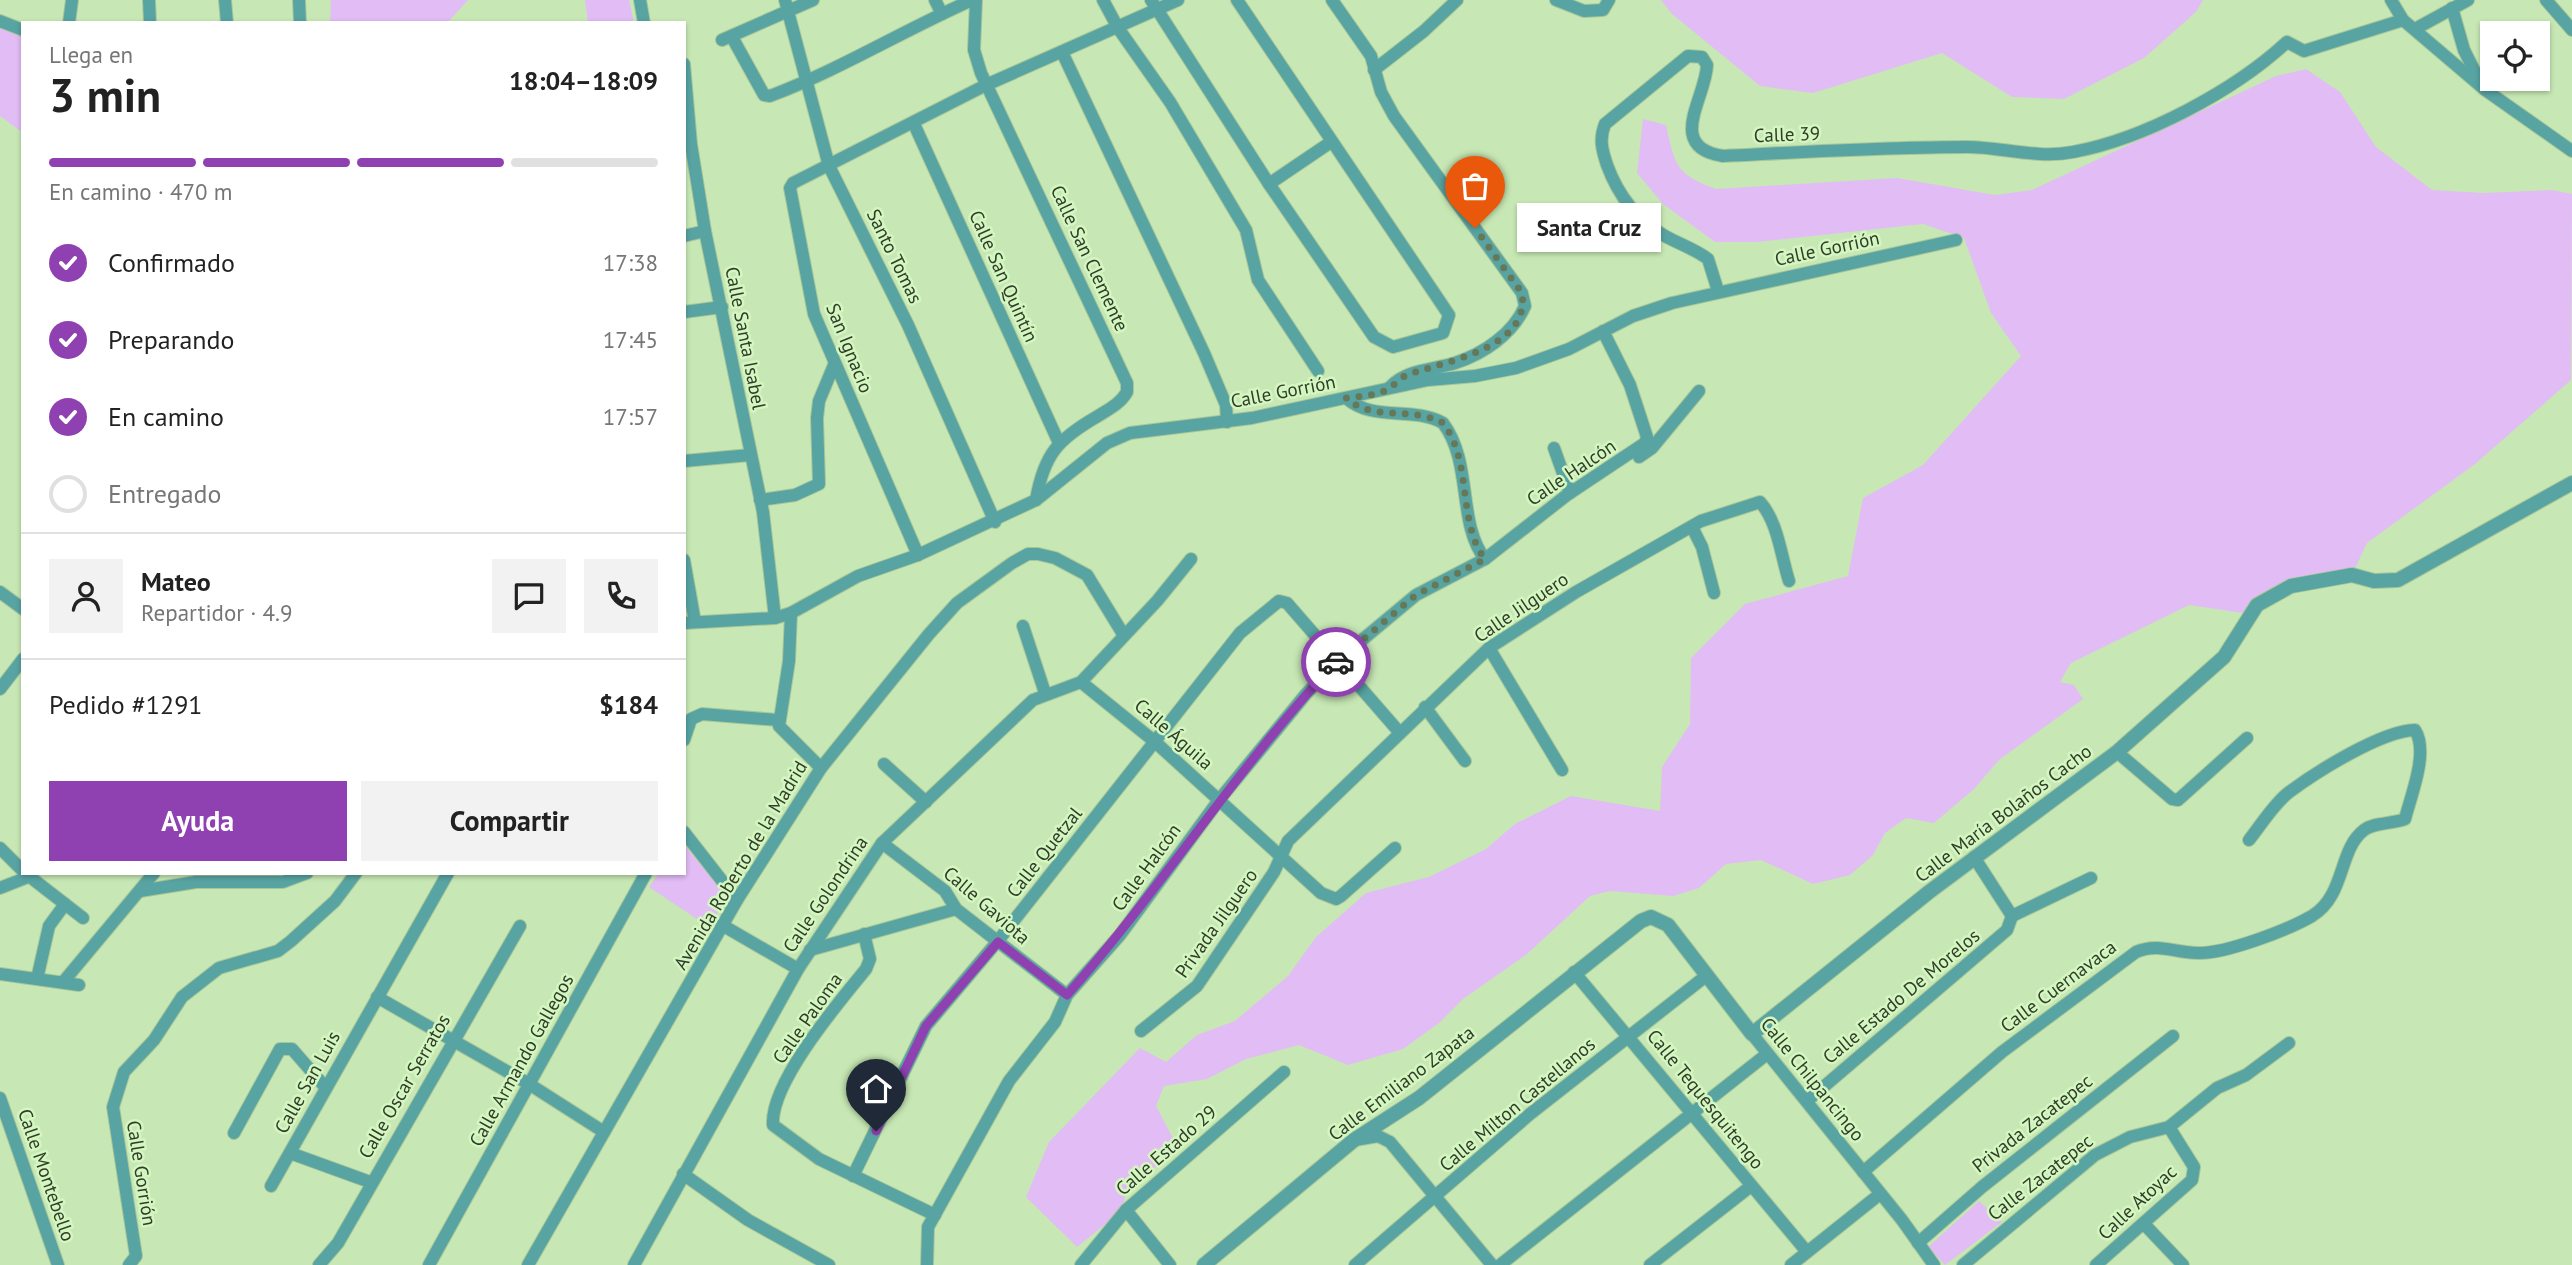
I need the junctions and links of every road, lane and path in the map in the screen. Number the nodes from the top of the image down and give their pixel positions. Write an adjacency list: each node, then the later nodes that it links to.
1 (72, 0): 25 (street)
2 (149, 0): 26 (street)
3 (225, 0): 27 (street)
4 (299, 0): 28 (street)
5 (640, 0): 29 (street)
6 (813, 0): 20 (street)
7 (935, 0): 22 (street)
8 (974, 0): 22 (street); 38 (street, Calle San Clemente)
9 (1103, 0): 30 (street)
10 (1178, 0): 19 (street, San Ignacio)
11 (1237, 0): 43 (street)
12 (1457, 0): 35 (street)
13 (1556, 0): 14 (street)
14 (1609, 0)
15 (2391, 0): 23 (street)
16 (2468, 0): 21 (street)
17 (2546, 0): 33 (street)
18 (1336, 2): 35 (street)
19 (1155, 5): 30 (street, San Ignacio); 46 (street)
20 (786, 6): 37 (street, Santo Tomas); 37 (street)
21 (2452, 8): 32 (street); 36 (street)
22 (942, 14): 37 (street)
23 (2403, 20): 32 (street); 50 (street, Calle 39)
24 (0, 21): 31 (street)
25 (69, 21)
26 (150, 21)
27 (227, 21)
28 (300, 21)
29 (644, 21)
30 (1118, 28): 34 (street, San Ignacio); 55 (street)
31 (21, 29)
32 (2415, 29): 39 (street)
33 (2572, 30)
34 (1062, 52): 38 (street, San Ignacio); 59 (street)
35 (1374, 70): 56 (street)
36 (2480, 81)
37 (804, 83): 45 (street, Santo Tomas)
38 (986, 85): 42 (street, San Ignacio); 60 (street, Calle San Clemente)
39 (2480, 86)
40 (686, 87): 47 (street, Calle Santa Isabel)
41 (2487, 91): 44 (street)
42 (914, 124): 45 (street, San Ignacio); 60 (street, Calle San Quintín)
43 (1331, 142): 46 (street); 46 (street)
44 (2572, 151)
45 (829, 166): 54 (street, San Ignacio); 69 (street, Santo Tomas)
46 (1269, 184)
47 (705, 231): 48 (street); 51 (street, Calle Santa Isabel)
48 (686, 236)
49 (1956, 240): 50 (street, Calle Gorrión)
50 (1718, 291): 53 (street, Calle Gorrión)
51 (722, 307): 52 (street); 62 (street, Calle Santa Isabel)
52 (686, 313)
53 (1603, 331): 56 (street, Calle Gorrión); 64 (street, Calle Halcón)
54 (834, 365): 67 (street); 71 (street, San Ignacio)
55 (1318, 372)
56 (1388, 389): 58 (street, Calle Gorrión)
57 (1699, 391): 64 (street)
58 (1346, 398): 59 (street, Calle Gorrión); 73 (street)
59 (1227, 422): 68 (street, Calle Gorrión)
60 (1059, 443): 68 (street, Calle San Clemente)
61 (1555, 448): 66 (street)
62 (750, 455): 63 (street); 67 (street, Calle Santa Isabel)
63 (686, 461)
64 (1619, 462): 66 (street, Calle Halcón)
65 (2572, 483): 96 (street, Calle María Bolaños Cacho)
66 (1570, 493): 73 (street, Calle Halcón)
67 (760, 500): 80 (street, Calle Santa Isabel)
68 (1036, 500): 69 (street, Calle Gorrión)
69 (995, 522): 71 (street, Calle Gorrión)
70 (1692, 527): 75 (street, Calle Jilguero); 77 (street); 84 (street, Calle Jilguero)
71 (918, 555): 79 (street, Calle Gorrión)
72 (1191, 559): 83 (street)
73 (1485, 559): 85 (street, Calle Halcón)
74 (686, 581): 81 (street)
75 (1789, 581)
76 (0, 592): 78 (street)
77 (1714, 593)
78 (21, 608)
79 (792, 613): 80 (street, Calle Gorrión); 91 (street)
80 (775, 618): 81 (street, Calle Gorrión)
81 (690, 622)
82 (1023, 626): 89 (street)
83 (1123, 634): 87 (street); 99 (street, Avenida Roberto de la Madrid)
84 (1489, 648): 90 (street, Calle Jilguero); 100 (street)
85 (1338, 660): 92 (street); 95 (street, Calle Quetzal); 101 (street, Calle Halcón)
86 (21, 662): 88 (street)
87 (1081, 682): 89 (street, Calle Golondrina); 95 (street, Calle Águila)
88 (0, 689)
89 (1045, 693): 102 (street, Calle Golondrina)
90 (1425, 707): 92 (street, Calle Jilguero); 97 (street)
91 (778, 720): 93 (street); 99 (street)
92 (1400, 733): 108 (street, Calle Jilguero)
93 (686, 734)
94 (2247, 738): 96 (street)
95 (1154, 741): 101 (street, Calle Águila); 130 (street, Calle Quetzal)
96 (2117, 752): 109 (street, Calle María Bolaños Cacho)
97 (1465, 761)
98 (884, 764): 102 (street)
99 (821, 768): 121 (street, Avenida Roberto de la Madrid)
100 (1562, 771)
101 (1219, 800): 108 (street, Calle Águila); 139 (street, Calle Halcón)
102 (926, 802): 105 (street, Calle Golondrina)
103 (686, 835): 121 (street)
104 (2249, 839): 160 (street, Calle Cuernavaca)
105 (882, 843): 123 (street, Calle Gaviota); 131 (street, Calle Golondrina)
106 (0, 848): 110 (street)
107 (1395, 848): 108 (street, Calle Águila)
108 (1280, 856): 141 (street, Privada Jilguero)
109 (1974, 857): 124 (street); 142 (street, Calle María Bolaños Cacho)
110 (21, 870)
111 (23, 875): 119 (street)
112 (26, 875): 122 (street)
113 (152, 875): 120 (street)
114 (301, 875): 120 (street)
115 (354, 875): 173 (street, Calle Gorrión)
116 (447, 875): 140 (street, Calle San Luis)
117 (645, 875): 149 (street, Calle Armando Gallegos)
118 (2091, 878): 124 (street)
119 (0, 888)
120 (140, 891): 137 (street)
121 (737, 900): 127 (street, Avenida Roberto de la Madrid)
122 (65, 904): 125 (street); 136 (street)
123 (956, 909): 129 (street); 130 (street, Calle Gaviota)
124 (2012, 916): 152 (street, Calle Estado De Morelos)
125 (83, 918)
126 (1659, 920): 133 (street, Calle Emiliano Zapata); 135 (street, Calle Chilpancingo)
127 (722, 925): 132 (street); 155 (street, Avenida Roberto de la Madrid)
128 (520, 926): 145 (street, Calle Oscar Serratos)
129 (864, 934): 131 (street); 162 (street, Calle Paloma)
130 (998, 942): 139 (street, Calle Gaviota); 162 (street, Calle Quetzal)
131 (810, 950): 132 (street, Calle Golondrina)
132 (798, 970): 161 (street, Calle Golondrina)
133 (1574, 972): 143 (street, Calle Tequesquitengo); 158 (street, Calle Emiliano Zapata)
134 (0, 974): 136 (street)
135 (1706, 976): 142 (street, Calle Chilpancingo); 143 (street, Calle Milton Castellanos)
136 (37, 979): 137 (street)
137 (64, 981): 138 (street)
138 (79, 985)
139 (1067, 995): 169 (street, Calle Halcón)
140 (377, 997): 145 (street); 150 (street, Calle San Luis)
141 (1141, 1031)
142 (1752, 1034): 147 (street, Calle Chilpancingo)
143 (1630, 1036): 153 (street, Calle Tequesquitengo); 167 (street, Calle Milton Castellanos)
144 (2173, 1036): 171 (street, Privada Zacatepec)
145 (453, 1040): 149 (street); 163 (street, Calle Oscar Serratos)
146 (2289, 1043): 154 (street, Calle Zacatepec)
147 (1768, 1054): 152 (street, Calle Chilpancingo); 153 (street)
148 (1284, 1072): 168 (street, Calle Estado 29)
149 (529, 1084): 155 (street); 176 (street, Calle Armando Gallegos)
150 (326, 1088): 156 (street); 159 (street, Calle San Luis)
151 (0, 1098): 157 (street, Calle Montebello)
152 (1807, 1101): 160 (street, Calle Chilpancingo)
153 (1692, 1113): 165 (street, Calle Tequesquitengo); 186 (street)
154 (2169, 1127): 170 (street, Calle Atoyac); 190 (street, Calle Zacatepec)
155 (604, 1132): 177 (street, Avenida Roberto de la Madrid)
156 (234, 1133)
157 (6, 1135): 174 (street, Calle Montebello)
158 (1354, 1140): 167 (street); 183 (street, Calle Emiliano Zapata)
159 (289, 1153): 163 (street); 164 (street, Calle San Luis)
160 (1863, 1172): 166 (street, Calle Chilpancingo)
161 (683, 1174): 178 (street, Calle Golondrina); 179 (street)
162 (853, 1176): 169 (street)
163 (370, 1182): 175 (street, Calle Oscar Serratos)
164 (271, 1186)
165 (1751, 1186): 172 (street, Calle Tequesquitengo); 187 (street)
166 (1880, 1194): 171 (street, Calle Chilpancingo); 172 (street)
167 (1437, 1196): 184 (street, Calle Milton Castellanos); 185 (street)
168 (1126, 1210): 181 (street, Calle Estado 29); 182 (street)
169 (935, 1215): 180 (street, Calle Halcón)
170 (2145, 1225): 191 (street, Calle Atoyac); 192 (street)
171 (1918, 1243): 189 (street, Calle Chilpancingo)
172 (1807, 1252): 188 (street)
173 (132, 1263)
174 (58, 1265)
175 (319, 1265)
176 (429, 1265)
177 (528, 1265)
178 (634, 1265)
179 (829, 1265)
180 (926, 1265)
181 (1081, 1265)
182 (1170, 1265)
183 (1204, 1265)
184 (1355, 1265)
185 (1492, 1265)
186 (1500, 1265)
187 (1650, 1265)
188 (1791, 1265)
189 (1934, 1265)
190 (1963, 1265)
191 (2096, 1265)
192 (2183, 1265)

